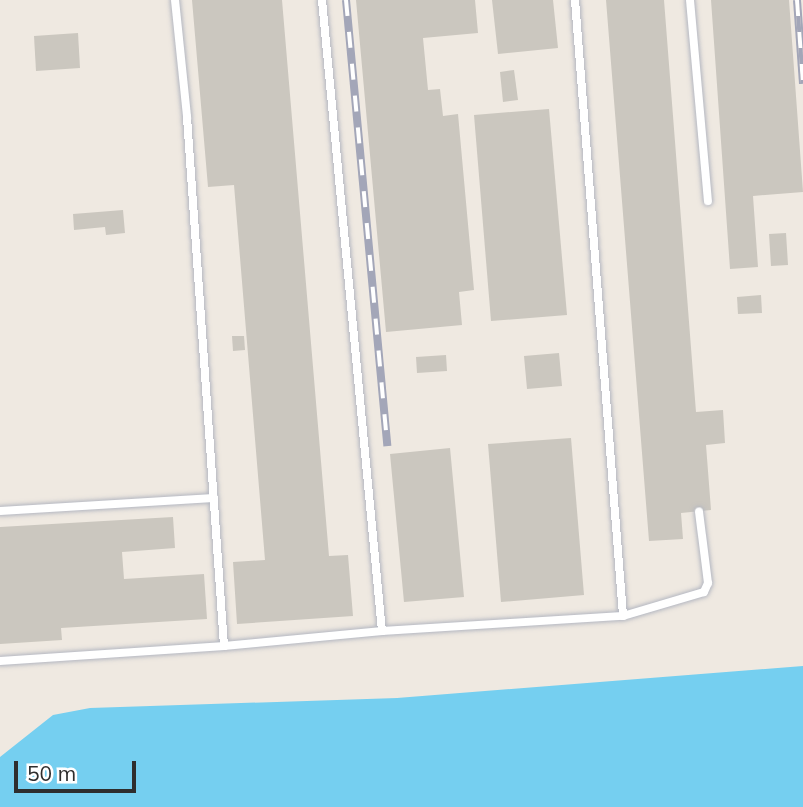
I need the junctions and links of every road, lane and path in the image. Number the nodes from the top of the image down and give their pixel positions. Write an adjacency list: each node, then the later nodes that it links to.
1 (175, 0): 6 (lane)
2 (322, 0): 10 (lane)
3 (575, 0): 9 (lane)
4 (690, 0): 5 (lane)
5 (708, 201)
6 (214, 498): 7 (lane); 11 (lane)
7 (0, 511)
8 (699, 512): 9 (lane)
9 (623, 615): 10 (lane)
10 (382, 631): 11 (lane)
11 (224, 646): 12 (lane)
12 (0, 662)

